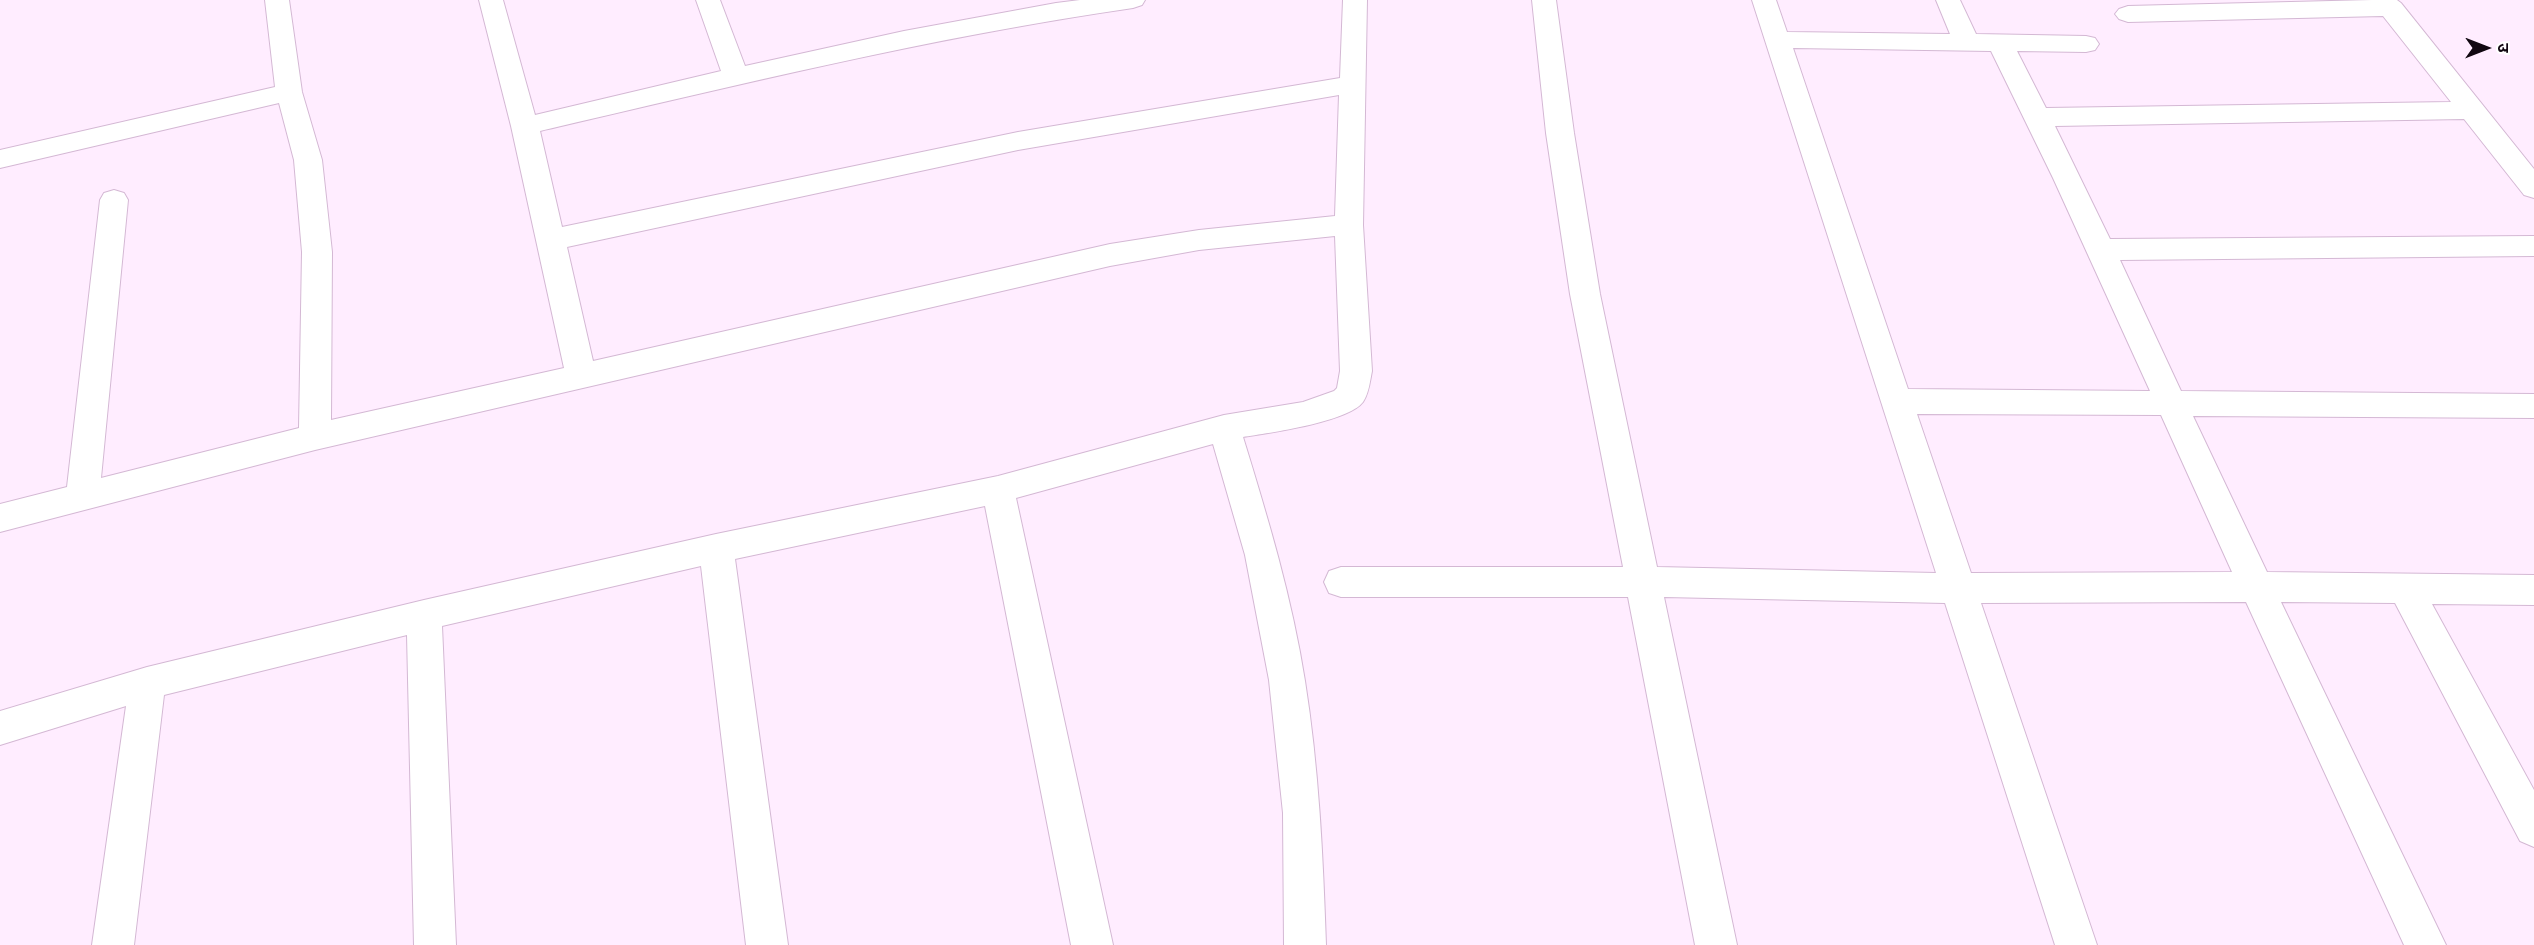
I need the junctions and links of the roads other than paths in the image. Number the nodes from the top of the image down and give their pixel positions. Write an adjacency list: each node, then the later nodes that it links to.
1 (277, 0): 17 (street)
2 (491, 0): 20 (street)
3 (708, 0): 15 (street)
4 (1133, 0): 15 (street)
5 (1355, 0): 16 (street)
6 (1544, 0): 39 (street)
7 (1764, 0): 11 (street)
8 (1948, 0): 12 (street)
9 (2388, 4): 10 (street); 18 (street)
10 (2128, 14)
11 (1777, 40): 12 (street); 29 (street)
12 (1967, 43): 13 (street)
13 (2000, 44): 14 (street); 19 (street)
14 (2086, 44)
15 (736, 77): 20 (street)
16 (1354, 84): 24 (street); 25 (street)
17 (289, 92): 21 (street); 33 (street)
18 (2472, 110): 19 (street); 22 (street)
19 (2038, 117): 27 (street)
20 (525, 126): 25 (street)
21 (0, 159)
22 (2533, 186)
23 (114, 200): 35 (street)
24 (1349, 225): 28 (street); 32 (street)
25 (550, 240): 28 (street)
26 (2534, 246): 27 (street)
27 (2102, 250): 30 (street)
28 (581, 376): 33 (street)
29 (1897, 401): 30 (street); 41 (street)
30 (2172, 405): 31 (street); 40 (street)
31 (2534, 406)
32 (1224, 428): 34 (street); 52 (street)
33 (315, 437): 35 (street)
34 (998, 490): 37 (street); 51 (street)
35 (83, 495): 36 (street)
36 (0, 518)
37 (716, 548): 44 (street); 50 (street)
38 (1341, 582): 39 (street)
39 (1644, 582): 41 (street); 53 (street)
40 (2257, 587): 41 (street); 42 (street); 55 (street)
41 (1958, 588): 54 (street)
42 (2406, 590): 43 (street); 47 (street)
43 (2534, 590)
44 (424, 615): 45 (street); 49 (street)
45 (147, 683): 46 (street); 48 (street)
46 (0, 728)
47 (2533, 824)
48 (113, 945)
49 (435, 945)
50 (767, 945)
51 (1092, 945)
52 (1305, 945)
53 (1716, 945)
54 (2076, 945)
55 (2425, 945)

